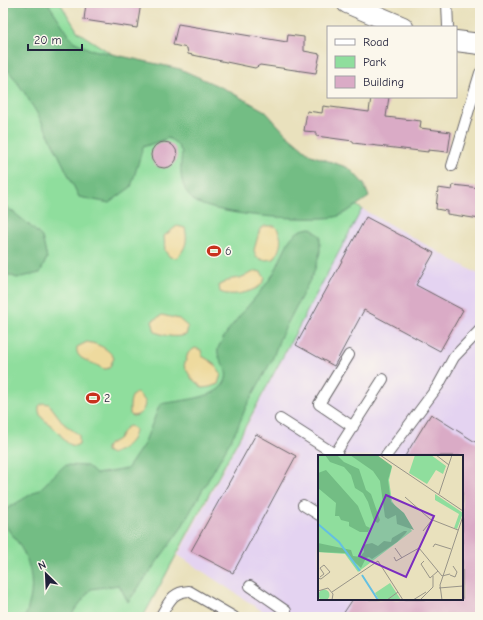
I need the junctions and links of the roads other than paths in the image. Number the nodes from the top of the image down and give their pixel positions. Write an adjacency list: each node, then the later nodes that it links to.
1 (347, 3): 3 (street)
2 (447, 3): 4 (lane)
3 (401, 26)
4 (448, 26)
5 (457, 41): 6 (street)
6 (480, 44)
7 (480, 73): 8 (lane)
8 (452, 166)
9 (480, 330): 15 (lane)
10 (349, 356): 13 (lane)
11 (383, 379): 13 (lane)
12 (280, 419): 14 (lane)
13 (353, 427): 14 (lane)
14 (337, 455)
15 (387, 455)
16 (302, 505): 17 (lane)
17 (318, 514)
18 (250, 586): 19 (lane)
19 (286, 611)
20 (160, 617): 21 (lane)
21 (234, 617)

